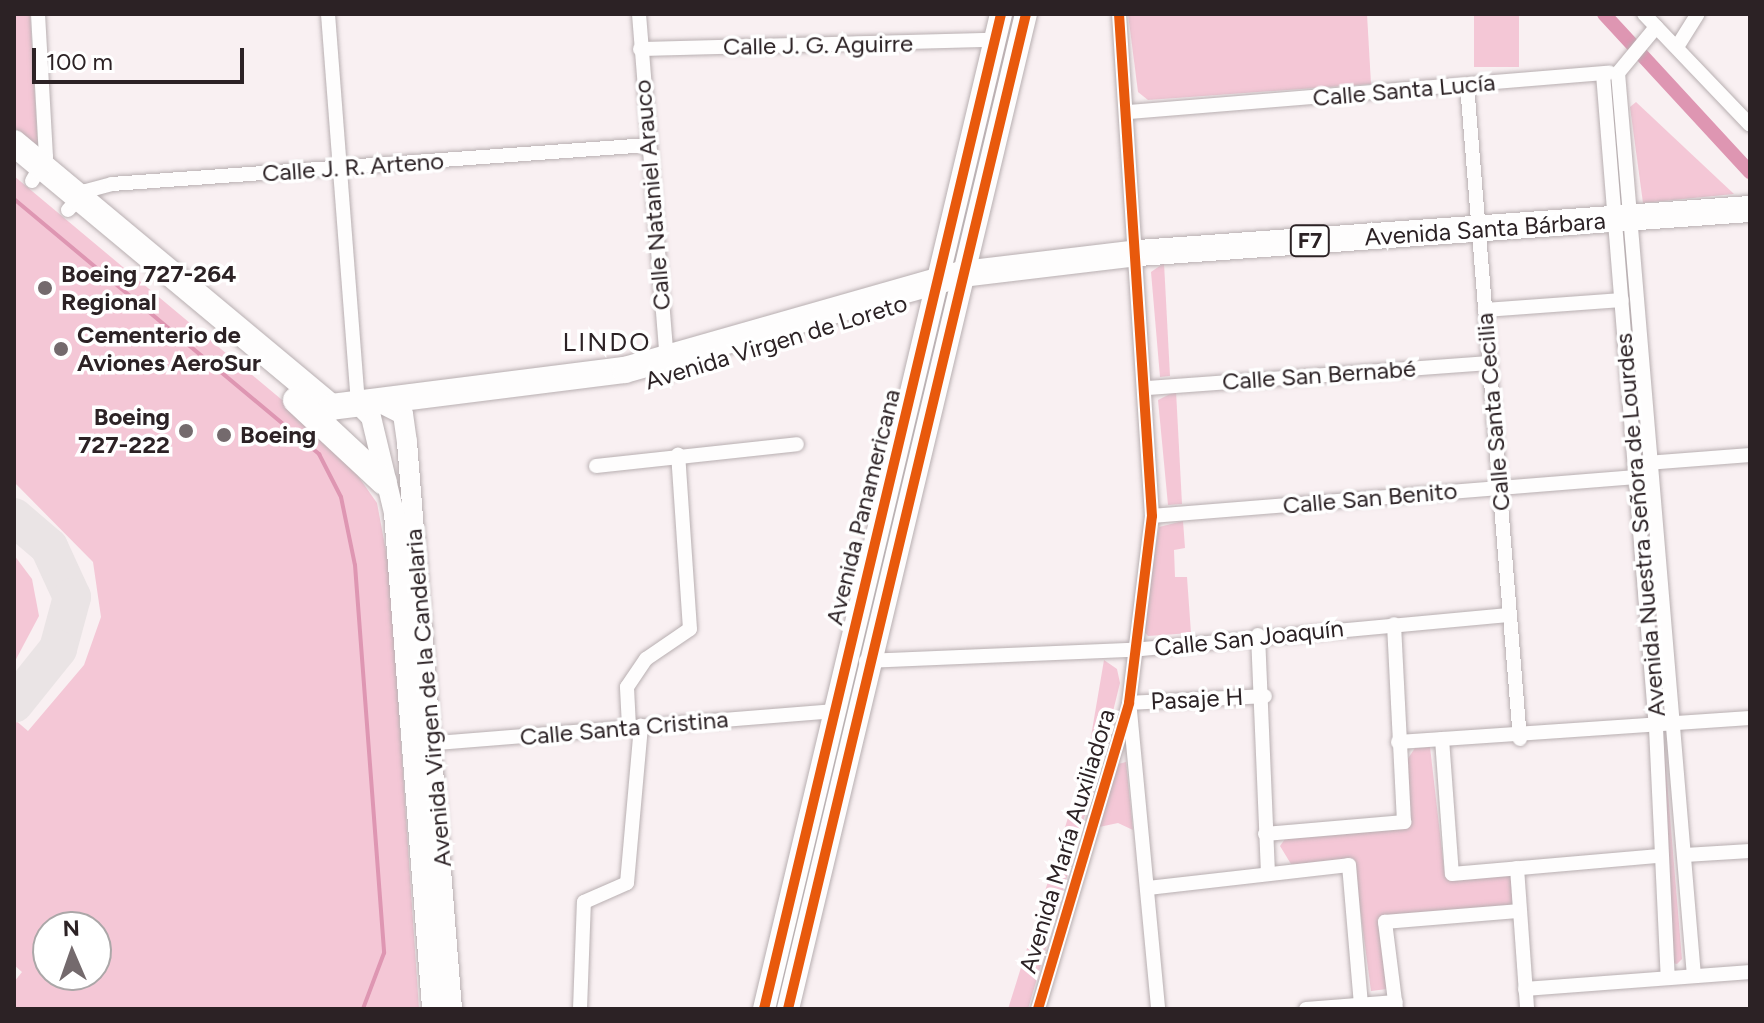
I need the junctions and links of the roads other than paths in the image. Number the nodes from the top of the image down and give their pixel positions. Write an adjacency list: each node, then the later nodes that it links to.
1 (38, 14): 20 (street)
2 (328, 14): 19 (street)
3 (639, 14): 12 (street, Calle Nataniel Arauco)
4 (1001, 14): 10 (main road, Avenida Panamericana)
5 (1026, 14): 26 (main road, Avenida Panamericana)
6 (1119, 14): 15 (street, Avenida María Auxiliadora)
7 (1644, 14): 9 (street)
8 (1698, 14): 11 (street)
9 (1656, 27): 11 (street); 13 (street)
10 (995, 40): 12 (street, Calle J. G. Aguirre); 26 (main road, Avenida Panamericana)
11 (1677, 47): 16 (street)
12 (640, 49): 18 (street, Calle Nataniel Arauco)
13 (1610, 73): 14 (street, Calle Santa Lucía); 23 (street, Avenida Nuestra Señora de Lourdes)
14 (1467, 85): 15 (street, Calle Santa Lucía); 24 (street, Calle Santa Cecilia)
15 (1130, 112): 25 (street, Avenida María Auxiliadora)
16 (1750, 125)
17 (14, 143): 20 (highway)
18 (648, 145): 19 (street, Calle J. R. Arteno); 30 (street, Calle Nataniel Arauco)
19 (339, 169): 21 (street, Calle J. R. Arteno); 32 (street)
20 (30, 171): 21 (highway)
21 (73, 204): 33 (highway)
22 (1750, 209): 23 (highway, Avenida Santa Bárbara / F7)
23 (1623, 219): 24 (highway, Avenida Santa Bárbara / F7); 27 (street, Avenida Nuestra Señora de Lourdes); 38 (street, Avenida Nuestra Señora de Lourdes)
24 (1480, 229): 25 (highway, Avenida Santa Bárbara / F7); 28 (street, Calle Santa Cecilia)
25 (1139, 253): 26 (highway, Avenida Santa Bárbara / F7); 31 (street, Avenida María Auxiliadora)
26 (956, 282): 30 (highway, Avenida Virgen de Loreto / F7); 48 (main road, Avenida Panamericana); 49 (main road, Avenida Panamericana)
27 (1622, 300): 28 (street); 40 (street, Avenida Nuestra Señora de Lourdes)
28 (1485, 310): 29 (street, Calle Santa Cecilia)
29 (1489, 363): 31 (street, Calle San Bernabé); 42 (street, Calle Santa Cecilia)
30 (666, 367): 32 (highway, Avenida Virgen de Loreto / F7); 34 (highway, Avenida Virgen de Loreto / F7)
31 (1148, 388): 43 (street, Avenida María Auxiliadora)
32 (369, 408): 33 (highway, Avenida Virgen de Loreto / F7); 34 (highway, Avenida Virgen de Loreto / F7); 41 (main road, Avenida Virgen de la Candelaria)
33 (323, 413): 41 (highway)
34 (403, 414): 60 (main road, Avenida Virgen de la Candelaria)
35 (797, 444): 36 (street)
36 (678, 454): 39 (street); 54 (street)
37 (1750, 455): 38 (street, Calle San Benito)
38 (1655, 462): 40 (street, Calle San Benito); 55 (street, Avenida Nuestra Señora de Lourdes)
39 (596, 466)
40 (1635, 470): 42 (street, Calle San Benito); 56 (street, Avenida Nuestra Señora de Lourdes)
41 (384, 482): 60 (main road, Avenida Virgen de la Candelaria)
42 (1499, 488): 43 (street, Calle San Benito); 44 (street, Calle Santa Cecilia)
43 (1152, 516): 47 (street, Avenida María Auxiliadora)
44 (1509, 615): 45 (street, Calle San Joaquín); 58 (street, Calle Santa Cecilia)
45 (1394, 624): 46 (street, Calle San Joaquín); 59 (street)
46 (1258, 635): 47 (street, Calle San Joaquín); 50 (street)
47 (1132, 650): 48 (street, Calle San Joaquín); 51 (street, Avenida María Auxiliadora)
48 (868, 661): 49 (street, Calle San Joaquín); 79 (main road, Avenida Panamericana)
49 (845, 663): 52 (main road, Avenida Panamericana)
50 (1265, 696): 51 (street, Pasaje H); 61 (street)
51 (1129, 703): 67 (street); 80 (street, Avenida María Auxiliadora)
52 (835, 711): 54 (street, Calle Santa Cristina); 78 (main road, Avenida Panamericana)
53 (1750, 718): 55 (street)
54 (635, 726): 60 (street, Calle Santa Cristina); 77 (street)
55 (1678, 726): 56 (street); 63 (street, Avenida Nuestra Señora de Lourdes)
56 (1656, 728): 58 (street); 64 (street, Avenida Nuestra Señora de Lourdes)
57 (1442, 739): 58 (street); 59 (street); 65 (street)
58 (1520, 739)
59 (1398, 742): 61 (street)
60 (423, 744): 75 (main road, Avenida Virgen de la Candelaria); 76 (main road, Avenida Virgen de la Candelaria)
61 (1265, 834): 66 (street)
62 (1750, 851): 63 (street)
63 (1685, 855): 70 (street, Avenida Nuestra Señora de Lourdes)
64 (1659, 856): 65 (street); 71 (street, Avenida Nuestra Señora de Lourdes)
65 (1517, 868): 68 (street)
66 (1268, 872): 67 (street); 73 (street)
67 (1148, 888): 81 (street)
68 (1520, 911): 72 (street); 74 (street)
69 (1750, 972): 70 (street)
70 (1694, 976): 71 (street)
71 (1668, 978): 72 (street)
72 (1525, 989): 83 (street)
73 (1361, 1004): 74 (street); 82 (street)
74 (1396, 1005)
75 (432, 1009)
76 (452, 1009)
77 (580, 1009)
78 (764, 1009)
79 (788, 1009)
80 (1038, 1009)
81 (1158, 1009)
82 (1306, 1009)
83 (1527, 1009)

